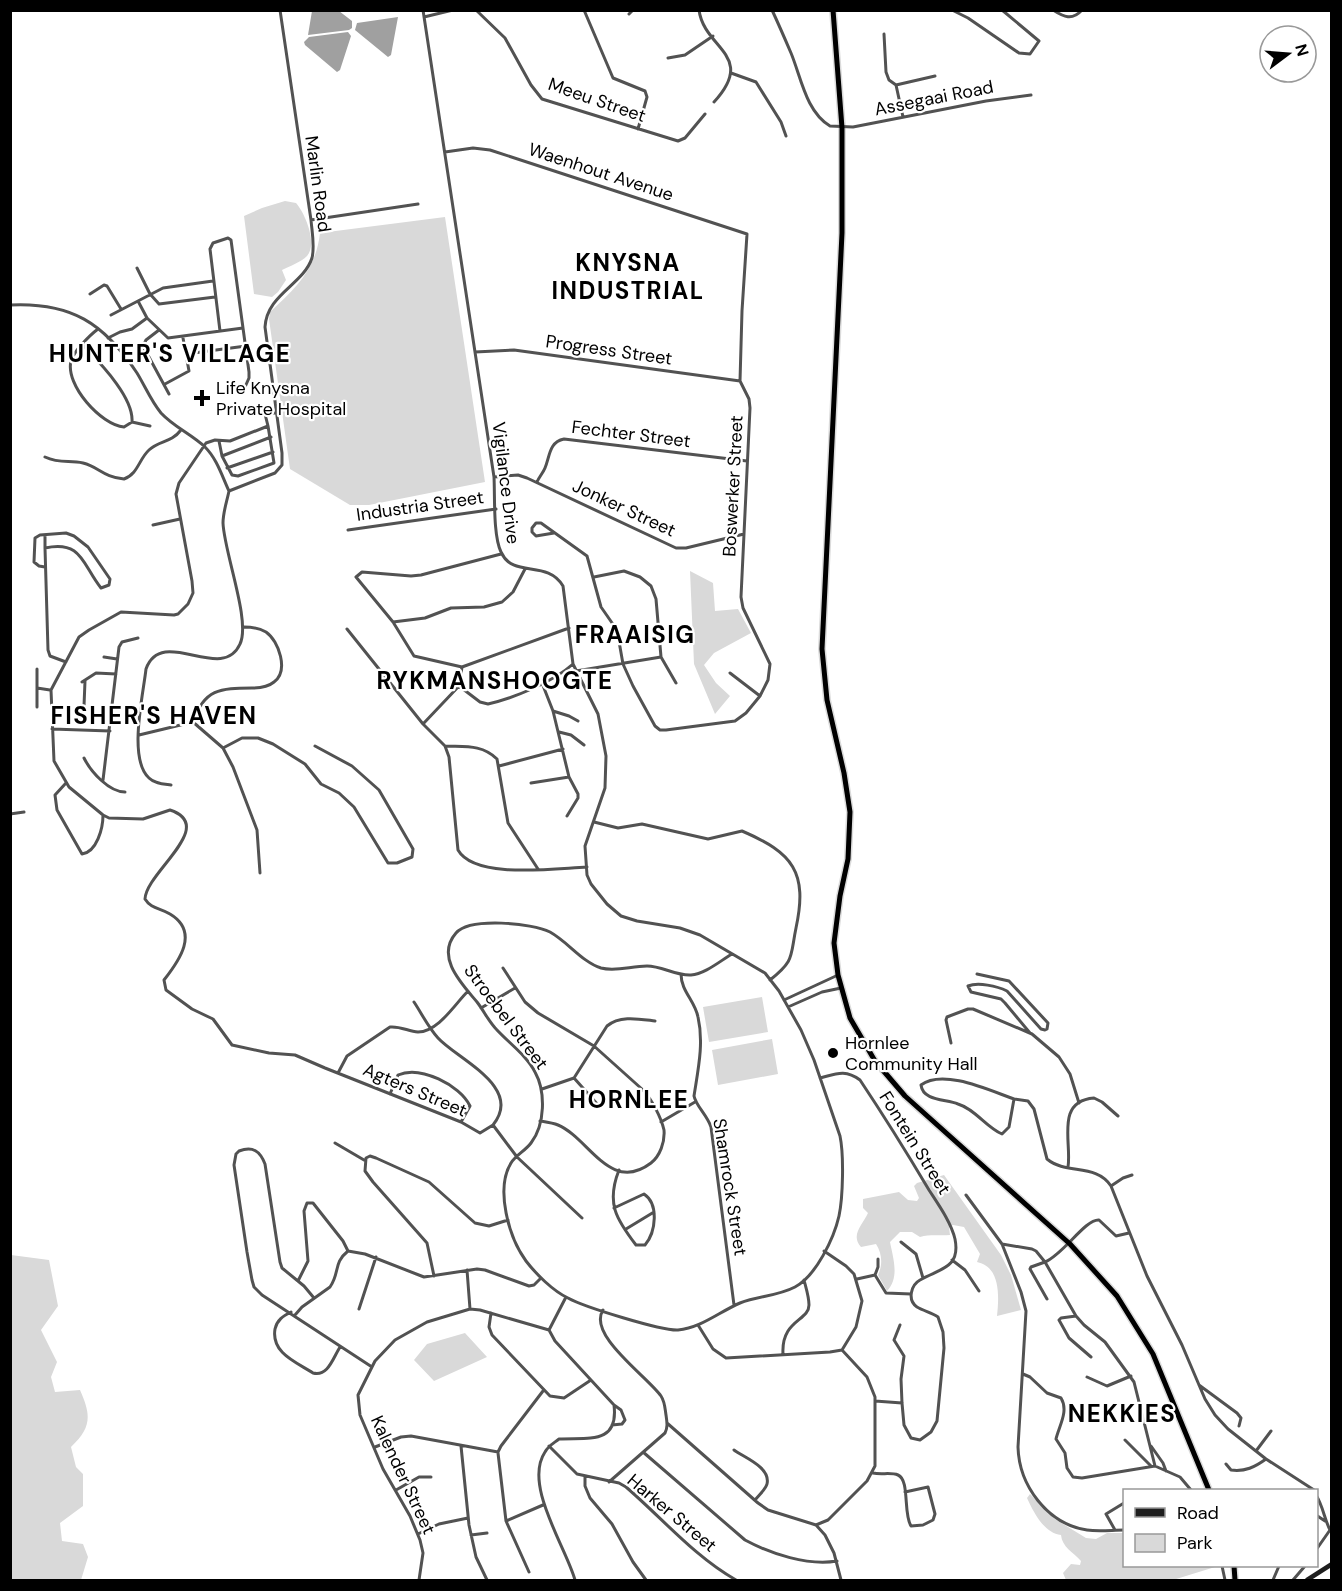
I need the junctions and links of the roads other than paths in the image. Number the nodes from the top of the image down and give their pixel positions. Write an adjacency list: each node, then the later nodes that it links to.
1 (279, 10): 31 (street, Marlin Road)
2 (423, 10): 15 (street, Vigilance Drive)
3 (453, 10): 15 (street)
4 (476, 10): 27 (street, Meeu Street)
5 (584, 10): 27 (street)
6 (633, 10): 14 (street)
7 (699, 10): 17 (street)
8 (772, 10): 26 (street)
9 (834, 10): 26 (highway)
10 (952, 10): 11 (street)
11 (1002, 10)
12 (1053, 10): 13 (street)
13 (1082, 10)
14 (630, 14)
15 (424, 17): 29 (street, Vigilance Drive)
16 (884, 34): 21 (street)
17 (712, 36): 18 (street); 19 (street)
18 (668, 58)
19 (731, 73): 23 (street); 28 (street)
20 (935, 76): 21 (street)
21 (896, 85): 25 (street)
22 (1031, 95): 25 (street, Assegaai Road)
23 (714, 102)
24 (705, 114): 27 (street, Meeu Street)
25 (903, 117): 26 (street, Assegaai Road)
26 (842, 128): 142 (highway)
27 (638, 129)
28 (786, 136)
29 (445, 153): 32 (street, Waenhout Avenue); 51 (street, Vigilance Drive)
30 (418, 204): 31 (street)
31 (311, 220): 57 (street, Marlin Road)
32 (747, 234): 53 (street, Boswerker Street)
33 (137, 268): 36 (street)
34 (213, 281): 36 (street); 37 (street); 43 (street)
35 (90, 294): 40 (street)
36 (150, 294): 37 (street); 38 (street)
37 (215, 297): 46 (street)
38 (138, 301): 40 (street); 42 (street)
39 (10, 305): 44 (street)
40 (121, 309): 41 (street)
41 (111, 315)
42 (147, 318): 45 (street); 48 (street)
43 (243, 328): 46 (street); 50 (street)
44 (98, 329): 48 (street); 49 (street)
45 (159, 330): 47 (street); 54 (street)
46 (220, 331): 47 (street)
47 (183, 337): 52 (street)
48 (108, 338): 61 (street)
49 (83, 345): 58 (street); 58 (street)
50 (246, 346): 52 (street); 55 (street)
51 (475, 352): 53 (street, Progress Street); 70 (street, Vigilance Drive)
52 (186, 354): 54 (street)
53 (740, 381): 68 (street, Boswerker Street)
54 (165, 384): 56 (street)
55 (245, 387)
56 (169, 394)
57 (276, 413): 60 (street); 72 (street, Marlin Road)
58 (132, 422): 59 (street)
59 (150, 426)
60 (268, 426): 62 (street); 63 (street)
61 (181, 430): 64 (street); 67 (street)
62 (271, 437): 65 (street); 66 (street)
63 (219, 441): 64 (street); 66 (street)
64 (203, 445): 72 (street); 74 (street)
65 (273, 452): 69 (street); 69 (street)
66 (222, 456): 69 (street)
67 (45, 457)
68 (748, 461): 71 (street, Fechter Street); 78 (street, Boswerker Street)
69 (227, 468)
70 (494, 477): 71 (street, Jonker Street); 73 (street, Vigilance Drive)
71 (537, 482): 78 (street, Jonker Street)
72 (229, 491): 86 (street)
73 (496, 509): 76 (street, Industria Street); 81 (street, Vigilance Drive)
74 (180, 519): 75 (street); 93 (street)
75 (153, 525)
76 (348, 530)
77 (554, 533): 77 (street); 84 (street)
78 (745, 534): 106 (street, Boswerker Street)
79 (45, 535): 80 (street); 80 (street); 82 (street)
80 (45, 548): 82 (street)
81 (501, 554): 83 (street, Vigilance Drive); 85 (street)
82 (45, 567): 93 (street)
83 (525, 569): 85 (street); 87 (street, Vigilance Drive)
84 (594, 577): 91 (street); 95 (street)
85 (393, 622): 96 (street)
86 (244, 627): 111 (street); 116 (street)
87 (569, 628): 94 (street, Vigilance Drive); 96 (street)
88 (347, 629): 112 (street)
89 (138, 638): 92 (street)
90 (104, 657): 92 (street)
91 (661, 657): 95 (street); 102 (street)
92 (117, 659): 99 (street)
93 (66, 662): 105 (street)
94 (573, 664): 98 (street, Vigilance Drive); 101 (street)
95 (623, 664): 98 (street); 106 (street)
96 (462, 667): 103 (street)
97 (37, 669): 104 (street)
98 (576, 671): 134 (street, Vigilance Drive)
99 (116, 674): 107 (street); 114 (street)
100 (730, 674): 106 (street)
101 (542, 683): 103 (street); 109 (street)
102 (676, 683)
103 (459, 686): 112 (street)
104 (37, 687): 105 (street); 108 (street)
105 (51, 690): 113 (street)
106 (760, 696)
107 (84, 706)
108 (37, 707)
109 (553, 711): 110 (street); 115 (street)
110 (578, 721)
111 (193, 722): 116 (street); 120 (street)
112 (423, 723): 119 (street)
113 (52, 729): 114 (street); 126 (street)
114 (110, 732): 125 (street)
115 (559, 732): 117 (street); 121 (street)
116 (139, 735): 128 (street)
117 (584, 745)
118 (315, 746): 120 (street)
119 (445, 746): 123 (street); 136 (street)
120 (223, 748): 137 (street)
121 (563, 749): 123 (street); 124 (street)
122 (84, 758): 125 (street)
123 (499, 766): 136 (street)
124 (570, 777): 127 (street); 133 (street)
125 (103, 780): 129 (street)
126 (66, 783): 132 (street); 132 (street)
127 (531, 783)
128 (171, 785)
129 (125, 792)
130 (24, 812): 131 (street)
131 (10, 814)
132 (103, 815): 156 (street, Agters Street)
133 (567, 816)
134 (594, 822): 135 (street, Vigilance Drive); 143 (street)
135 (587, 867): 136 (street); 138 (street, Vigilance Drive)
136 (538, 869)
137 (260, 873)
138 (732, 954): 140 (street, Stroebel Street); 143 (street, Vigilance Drive)
139 (503, 968): 144 (street)
140 (681, 974): 146 (street, Stroebel Street); 162 (street, Shamrock Street)
141 (977, 974): 153 (street)
142 (838, 975): 145 (highway); 147 (street)
143 (770, 980): 147 (street, Vigilance Drive)
144 (515, 988): 150 (street); 155 (street)
145 (841, 988): 149 (street); 186 (highway)
146 (468, 991): 150 (street, Stroebel Street); 152 (street)
147 (784, 1000): 149 (street, Vigilance Drive)
148 (414, 1002): 152 (street)
149 (788, 1007): 158 (street, Vigilance Drive)
150 (481, 1008): 159 (street, Stroebel Street)
151 (655, 1021): 155 (street)
152 (430, 1028): 156 (street); 169 (street)
153 (1030, 1033): 154 (street); 163 (street)
154 (951, 1043)
155 (594, 1046): 157 (street); 168 (street)
156 (338, 1073): 160 (street, Agters Street)
157 (574, 1078): 159 (street); 164 (street)
158 (820, 1078): 188 (street, Vigilance Drive); 191 (street, Fontein Street)
159 (542, 1089): 166 (street, Stroebel Street)
160 (390, 1094): 167 (street, Agters Street); 167 (street)
161 (1014, 1099): 161 (street); 173 (street)
162 (695, 1101): 168 (street); 206 (street, Shamrock Street)
163 (1079, 1102): 165 (street); 173 (street)
164 (599, 1106)
165 (1118, 1116)
166 (540, 1121): 171 (street, Stroebel Street); 174 (street)
167 (460, 1122): 169 (street, Agters Street)
168 (661, 1122): 174 (street)
169 (493, 1125): 171 (street)
170 (336, 1143): 172 (street)
171 (517, 1156): 180 (street); 181 (street, Stroebel Street)
172 (364, 1160): 181 (street); 195 (street)
173 (1068, 1167): 176 (street)
174 (620, 1170): 178 (street)
175 (1132, 1175): 176 (street)
176 (1111, 1186): 183 (street)
177 (966, 1195): 185 (street)
178 (614, 1208): 179 (street); 182 (street)
179 (654, 1212): 182 (street); 182 (street)
180 (582, 1218)
181 (508, 1220): 196 (street, Stroebel Street)
182 (626, 1229)
183 (1129, 1233): 186 (street); 226 (street)
184 (901, 1242): 197 (street)
185 (1002, 1244): 192 (street); 222 (street)
186 (1070, 1244): 192 (street); 253 (highway)
187 (348, 1251): 189 (street); 200 (street); 204 (street)
188 (824, 1251): 198 (street); 199 (street, Vigilance Drive)
189 (376, 1257): 195 (street); 207 (street)
190 (878, 1259): 194 (street)
191 (952, 1260): 197 (street); 201 (street)
192 (1045, 1262): 205 (street); 213 (street)
193 (467, 1270): 195 (street); 196 (street); 208 (street)
194 (875, 1275): 198 (street); 202 (street)
195 (434, 1276)
196 (542, 1278): 203 (street, Stroebel Street)
197 (923, 1278): 202 (street)
198 (857, 1279): 218 (street)
199 (804, 1280): 206 (street); 219 (street)
200 (298, 1281): 204 (street); 210 (street)
201 (979, 1291)
202 (911, 1294): 229 (street)
203 (566, 1298): 209 (street); 216 (street)
204 (314, 1299): 212 (street)
205 (1047, 1299)
206 (734, 1306): 214 (street)
207 (359, 1309)
208 (470, 1309): 211 (street, Kalender Street); 221 (street, Kalender Street)
209 (603, 1310): 214 (street); 231 (street)
210 (291, 1312): 212 (street); 217 (street)
211 (491, 1313): 216 (street, Kalender Street); 227 (street)
212 (295, 1315): 217 (street)
213 (1076, 1316): 220 (street); 224 (street)
214 (698, 1325): 219 (street)
215 (900, 1325): 229 (street)
216 (549, 1330): 225 (street)
217 (340, 1347): 221 (street)
218 (842, 1350): 219 (street); 228 (street)
219 (783, 1354)
220 (1091, 1357)
221 (372, 1367): 239 (street, Kalender Street)
222 (1023, 1374): 246 (street); 266 (street)
223 (1087, 1377): 224 (street)
224 (1131, 1377): 236 (street)
225 (591, 1380): 227 (street); 230 (street)
226 (1199, 1385): 233 (street); 241 (street)
227 (543, 1390): 242 (street)
228 (875, 1401): 229 (street); 248 (street)
229 (902, 1403)
230 (614, 1405): 232 (street); 232 (street)
231 (667, 1423): 243 (street); 258 (street)
232 (612, 1425): 238 (street)
233 (1239, 1426)
234 (1271, 1431): 241 (street)
235 (1125, 1440): 246 (street)
236 (1150, 1445): 246 (street); 247 (street)
237 (460, 1446): 239 (street); 242 (street); 262 (street)
238 (549, 1446): 250 (street); 259 (street)
239 (374, 1447): 255 (street, Kalender Street)
240 (734, 1450): 258 (street)
241 (1256, 1451): 244 (street)
242 (498, 1452): 263 (street)
243 (643, 1452): 251 (street); 273 (street)
244 (1266, 1459): 245 (street); 254 (street)
245 (1226, 1464)
246 (1153, 1466): 247 (street)
247 (1166, 1472): 252 (street)
248 (873, 1473): 256 (street); 265 (street)
249 (431, 1477): 255 (street)
250 (585, 1477): 251 (street, Harker Street); 281 (street)
251 (609, 1482): 282 (street, Harker Street)
252 (1189, 1489)
253 (1208, 1489)
254 (1311, 1489)
255 (396, 1490): 270 (street, Kalender Street)
256 (905, 1492): 256 (street)
257 (1318, 1497): 264 (street)
258 (755, 1500): 265 (street)
259 (543, 1504): 263 (street); 280 (street)
260 (1123, 1504): 266 (street)
261 (1318, 1516): 264 (street)
262 (468, 1518): 270 (street); 271 (street)
263 (506, 1521): 277 (street)
264 (1325, 1521): 268 (street)
265 (816, 1525): 273 (street)
266 (1115, 1530): 267 (street)
267 (1123, 1530)
268 (1331, 1531): 272 (street)
269 (487, 1533): 271 (street)
270 (418, 1534): 278 (street, Kalender Street)
271 (471, 1535): 279 (street)
272 (1318, 1549)
273 (837, 1561): 283 (street)
274 (1332, 1564): 286 (main road)
275 (1279, 1567): 284 (street)
276 (1304, 1567): 285 (street)
277 (529, 1572)
278 (419, 1581)
279 (487, 1581)
280 (575, 1581)
281 (646, 1581)
282 (736, 1581)
283 (841, 1581)
284 (1273, 1581)
285 (1293, 1581)
286 (1307, 1581)

